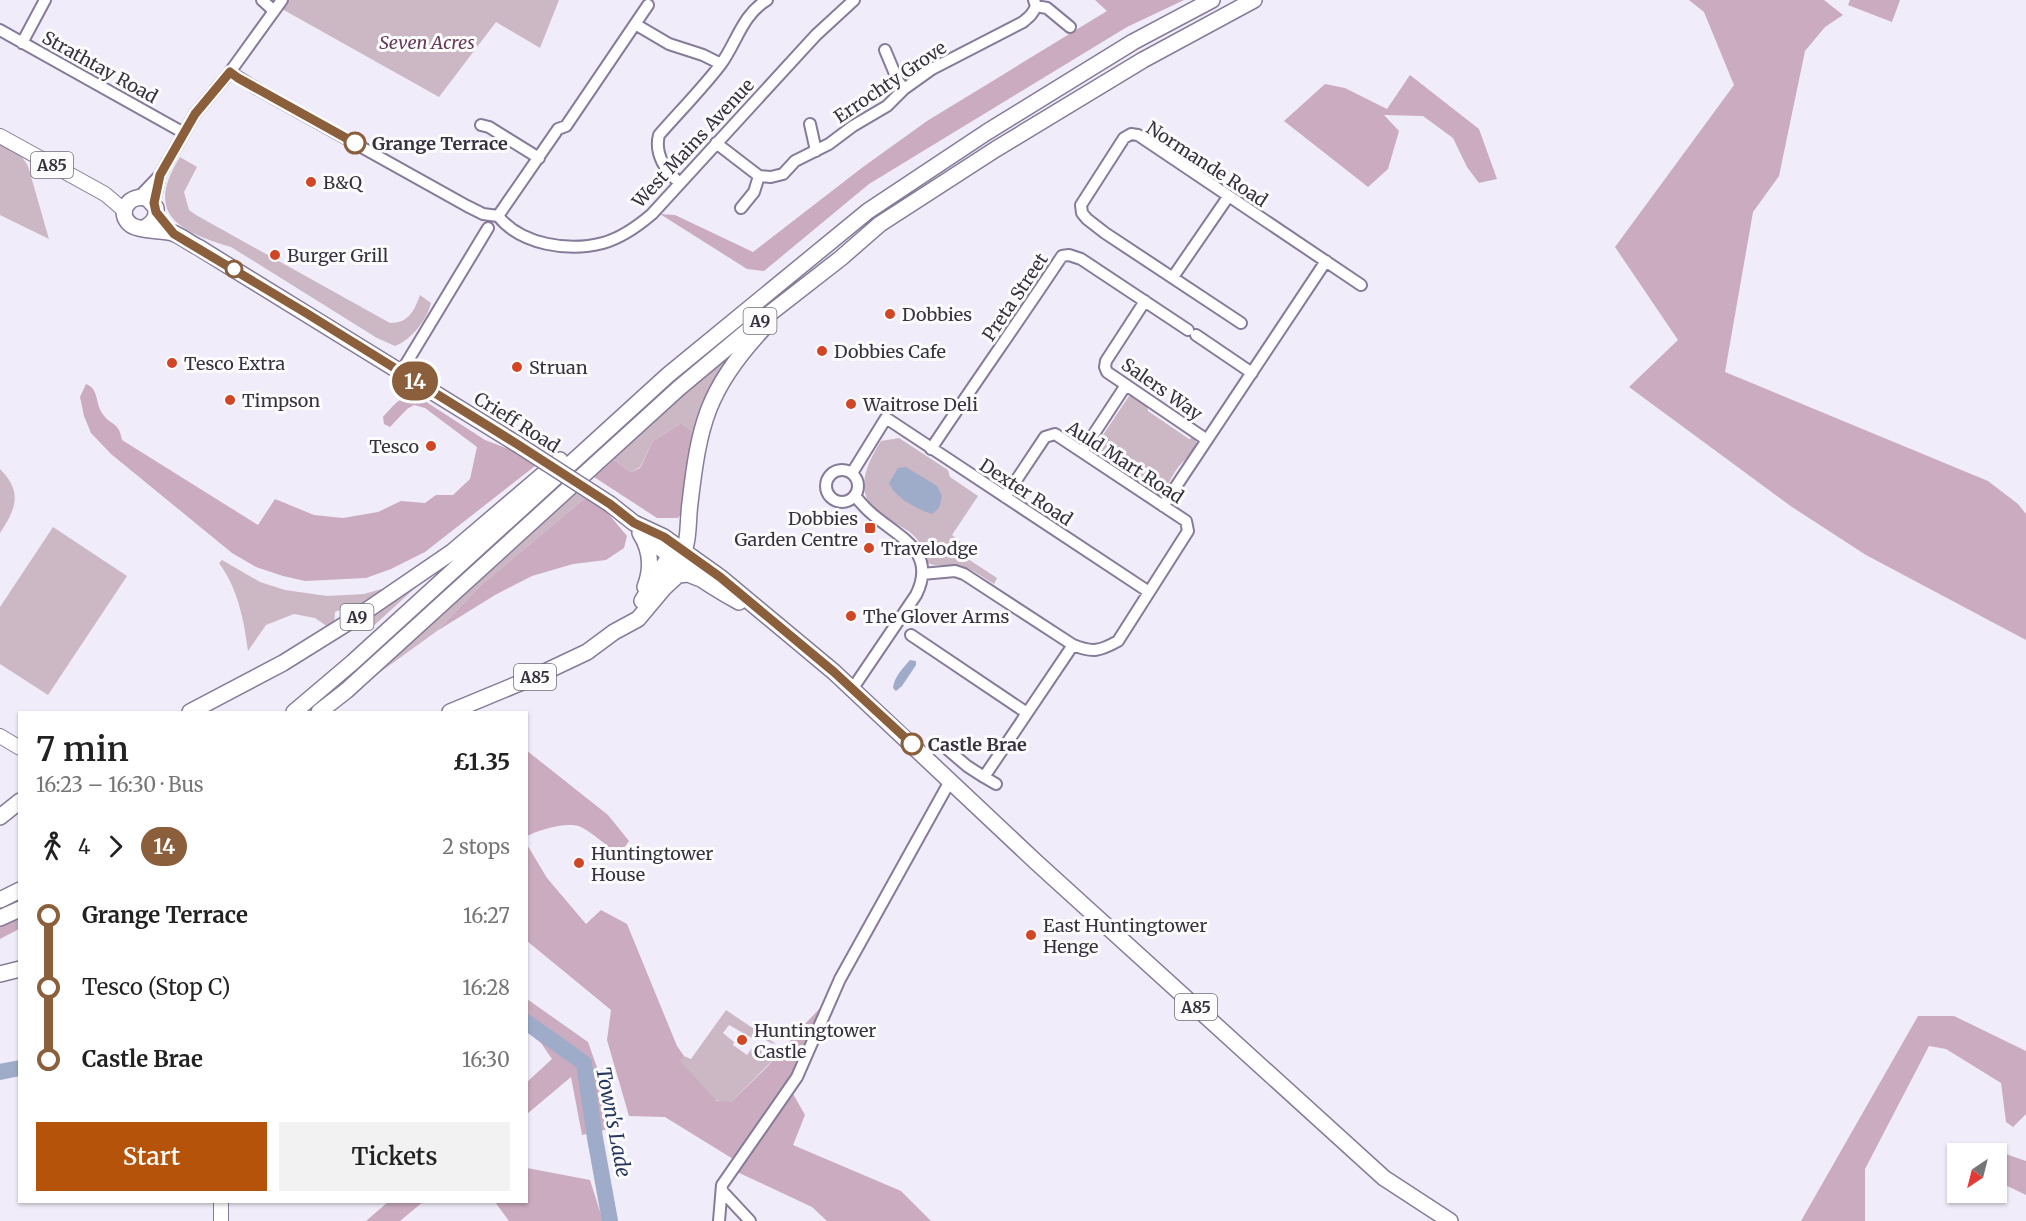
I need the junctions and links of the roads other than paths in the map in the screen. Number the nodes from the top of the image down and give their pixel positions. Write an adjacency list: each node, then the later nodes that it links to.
1 (45, 0): 14 (street)
2 (262, 0): 10 (street)
3 (282, 0): 10 (street)
4 (767, 0): 16 (street)
5 (854, 0): 23 (street, West Mains Avenue)
6 (1212, 0): 45 (highway, A9)
7 (1254, 0): 40 (highway, A9)
8 (1035, 3): 12 (street, Errochty Grove); 18 (street, Errochty Grove)
9 (648, 5): 11 (street)
10 (273, 10): 17 (street)
11 (635, 24): 16 (street); 25 (street)
12 (1070, 27)
13 (0, 30): 14 (street, Strathtay Road)
14 (22, 43): 21 (street, Strathtay Road)
15 (885, 50): 18 (street)
16 (721, 64): 28 (street)
17 (230, 72): 21 (street); 33 (street)
18 (904, 89): 24 (street, Errochty Grove)
19 (481, 124): 25 (street)
20 (810, 124): 24 (street)
21 (184, 133): 26 (street)
22 (0, 136): 30 (main road, A85)
23 (716, 143): 27 (street); 28 (street, West Mains Avenue)
24 (816, 151): 27 (street, Errochty Grove)
25 (538, 158): 33 (street)
26 (160, 175): 30 (street); 31 (street)
27 (759, 176): 32 (street)
28 (680, 183): 33 (street, West Mains Avenue)
29 (1228, 197): 37 (street, Normande Road); 38 (street); 38 (street, Normande Road)
30 (132, 202): 31 (highway); 34 (highway)
31 (155, 208): 34 (highway); 36 (highway, Crieff Road / A85)
32 (741, 208)
33 (498, 216)
34 (144, 228): 36 (highway, Crieff Road / A85)
35 (488, 228): 43 (street)
36 (174, 234): 43 (highway, Crieff Road / A85)
37 (1326, 261): 39 (street, Normande Road); 44 (street)
38 (1173, 278): 42 (street, Normande Road)
39 (1361, 285)
40 (799, 290): 55 (highway, A9); 66 (highway, A9)
41 (1145, 301): 44 (street, Preta Street); 46 (street, Salers Way); 48 (street, Preta Street)
42 (1241, 324)
43 (401, 372): 54 (highway, Crieff Road / A85, bridge)
44 (1252, 373): 47 (street)
45 (668, 375): 64 (highway, A9); 65 (highway, A9)
46 (1126, 385): 47 (street, Salers Way); 49 (street)
47 (1207, 440): 53 (street)
48 (932, 449): 50 (street, Dexter Road); 52 (street, Dexter Road)
49 (1082, 452): 52 (street, Auld Mart Road); 53 (street, Auld Mart Road)
50 (852, 473): 51 (street); 51 (street)
51 (855, 496): 56 (street)
52 (1005, 497): 57 (street, Dexter Road)
53 (1163, 506): 57 (street, Auld Mart Road)
54 (634, 523): 55 (highway, Crieff Road / A85); 58 (highway, A85)
55 (676, 559): 58 (highway, A85); 59 (highway, A85); 59 (highway, A85); 60 (highway)
56 (922, 574): 62 (street, Auld Mart Road); 63 (street)
57 (1149, 592): 62 (street, Auld Mart Road)
58 (637, 609): 60 (highway, A85)
59 (771, 621): 63 (highway, A85)
60 (614, 632): 67 (highway, A85)
61 (911, 635): 68 (street)
62 (1073, 645): 68 (street)
63 (852, 688): 73 (highway, A85)
64 (192, 711)
65 (295, 711)
66 (320, 711)
67 (452, 711)
68 (1027, 712): 72 (street)
69 (0, 736): 70 (main road)
70 (18, 747)
71 (946, 748): 72 (street)
72 (984, 777): 74 (street)
73 (950, 781): 83 (street); 88 (highway, A85)
74 (996, 784)
75 (18, 803): 76 (highway)
76 (0, 817)
77 (18, 891): 78 (highway)
78 (0, 900)
79 (18, 910): 80 (highway)
80 (0, 918)
81 (18, 970): 82 (highway)
82 (0, 974)
83 (722, 1191): 86 (street); 87 (street)
84 (221, 1203): 85 (main road)
85 (220, 1221)
86 (719, 1221)
87 (750, 1221)
88 (1450, 1221)

